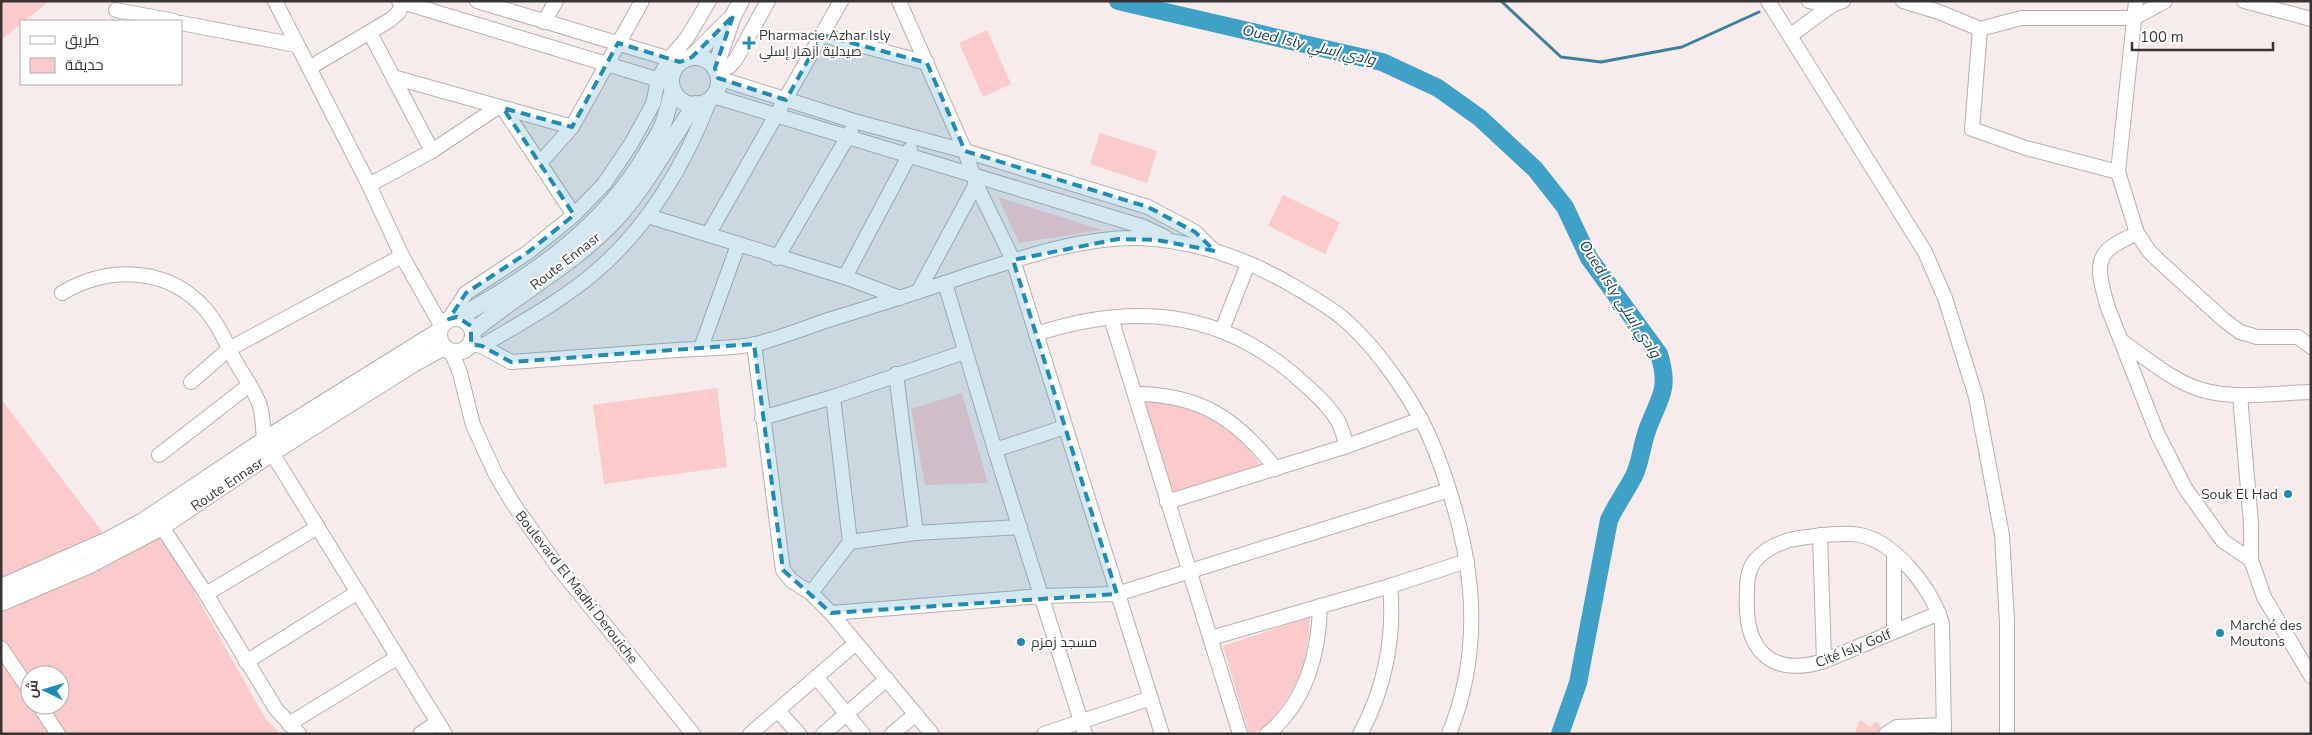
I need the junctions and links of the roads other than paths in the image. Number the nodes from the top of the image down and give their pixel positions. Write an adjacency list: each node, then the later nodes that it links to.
1 (275, 1): 31 (street)
2 (477, 1): 23 (street); 24 (street)
3 (556, 1): 24 (street)
4 (642, 1): 30 (street)
5 (709, 1): 32 (street)
6 (768, 1): 36 (street)
7 (842, 1): 28 (street)
8 (900, 1): 33 (street)
9 (1768, 1): 29 (street)
10 (1809, 1): 16 (street)
11 (1903, 1): 26 (street)
12 (2136, 1): 20 (street)
13 (2165, 1): 20 (street)
14 (2244, 1): 17 (street)
15 (402, 2): 23 (street); 27 (street)
16 (1838, 3): 29 (street)
17 (2278, 6): 21 (street)
18 (737, 8): 32 (main road); 36 (main road)
19 (116, 10): 22 (street)
20 (2134, 18): 26 (street); 51 (street)
21 (2311, 19)
22 (169, 20)
23 (463, 20): 34 (street)
24 (544, 22): 30 (street)
25 (182, 23): 31 (street)
26 (1980, 29): 51 (street)
27 (370, 33): 35 (street); 37 (street)
28 (822, 35): 33 (street); 40 (street)
29 (1791, 35): 155 (street)
30 (618, 44): 32 (street); 34 (street)
31 (296, 45): 35 (street)
32 (680, 59): 36 (main road); 38 (main road)
33 (926, 63): 48 (street)
34 (606, 64): 38 (street); 44 (street)
35 (309, 68): 53 (street)
36 (716, 72): 39 (main road); 40 (street)
37 (393, 77): 41 (street); 47 (street)
38 (667, 84): 39 (main road); 54 (street); 71 (main road, Route Ennasr)
39 (706, 100): 42 (street); 55 (street); 76 (main road, Route Ennasr)
40 (786, 100): 42 (street); 43 (street)
41 (501, 107): 44 (street); 47 (street); 50 (street)
42 (777, 116): 45 (street); 57 (street)
43 (854, 121): 45 (street); 46 (street)
44 (572, 127): 50 (street)
45 (849, 138): 49 (street); 62 (street)
46 (912, 138): 48 (street); 49 (street)
47 (432, 151): 53 (street)
48 (965, 151): 52 (street); 60 (street)
49 (909, 156): 52 (street); 65 (street)
50 (540, 162): 54 (street)
51 (2118, 172): 56 (street)
52 (975, 179): 58 (street); 63 (street); 68 (street)
53 (369, 185): 61 (street)
54 (574, 215): 71 (street)
55 (648, 216): 57 (street); 76 (street)
56 (2137, 233): 74 (street); 77 (street)
57 (708, 235): 59 (street)
58 (1176, 242): 60 (street); 63 (street)
59 (738, 245): 62 (street); 78 (street)
60 (1215, 251): 64 (street)
61 (402, 256): 71 (street); 79 (street)
62 (777, 258): 65 (street)
63 (1013, 260): 66 (street); 73 (street)
64 (1248, 264): 72 (street); 89 (street)
65 (844, 277): 69 (street)
66 (945, 283): 68 (street); 80 (street)
67 (62, 292): 79 (street)
68 (918, 292): 69 (street)
69 (900, 298): 75 (street)
70 (1111, 318): 72 (street); 73 (street); 85 (street)
71 (447, 323): 76 (main road); 76 (main road); 92 (main road, Route Ennasr)
72 (1222, 330): 91 (street)
73 (1036, 334): 90 (street)
74 (2123, 342): 86 (street); 105 (street)
75 (754, 344): 78 (street); 88 (street)
76 (464, 345): 78 (street); 92 (main road, Route Ennasr); 141 (street, Boulevard El Madhi Derouiche)
77 (2311, 346)
78 (701, 348)
79 (229, 349): 82 (street); 83 (street)
80 (965, 352): 81 (street); 93 (street)
81 (896, 374): 87 (street); 101 (street)
82 (191, 382)
83 (248, 386): 92 (street); 94 (street)
84 (2311, 392): 86 (street)
85 (1135, 394): 95 (street); 97 (street)
86 (2240, 395): 105 (street)
87 (833, 397): 88 (street); 103 (street)
88 (762, 418): 111 (street)
89 (1421, 419): 91 (street); 96 (street)
90 (1065, 427): 93 (street); 113 (street)
91 (1346, 446): 95 (street)
92 (268, 447): 98 (main road, Route Ennasr); 99 (street); 109 (main road, Route Ennasr)
93 (995, 450): 100 (street)
94 (159, 455)
95 (1276, 469): 97 (street)
96 (1449, 490): 106 (street); 107 (street)
97 (1167, 502): 107 (street)
98 (162, 527): 112 (street); 115 (main road, Route Ennasr)
99 (318, 527): 110 (street); 112 (street)
100 (1020, 527): 101 (street); 114 (street)
101 (916, 533): 103 (street)
102 (1820, 535): 104 (street, Cité Isly Golf); 124 (street); 124 (street, Cité Isly Golf)
103 (850, 542): 111 (street)
104 (1894, 553): 118 (street, Cité Isly Golf); 119 (street)
105 (2251, 560): 127 (street)
106 (1467, 561): 108 (street); 153 (street)
107 (1190, 572): 113 (street); 120 (street)
108 (1390, 586): 116 (street); 152 (street)
109 (1, 587)
110 (358, 592): 123 (street); 125 (street)
111 (811, 593): 117 (street)
112 (206, 594): 125 (street)
113 (1117, 594): 114 (street); 130 (street)
114 (1042, 596): 117 (street); 135 (street)
115 (1, 603)
116 (1320, 606): 120 (street); 151 (street)
117 (831, 613): 121 (street)
118 (1939, 613): 119 (street, Cité Isly Golf); 138 (street, Cité Isly Golf)
119 (1894, 630): 124 (street, Cité Isly Golf)
120 (1210, 638): 150 (street)
121 (856, 643): 128 (street); 129 (street)
122 (1, 648): 126 (street)
123 (398, 657): 136 (street); 137 (street)
124 (1824, 661)
125 (246, 662): 137 (street)
126 (20, 676)
127 (2311, 676)
128 (817, 678): 131 (street); 132 (street)
129 (886, 679): 132 (street); 133 (street)
130 (1151, 698): 135 (street); 149 (street)
131 (778, 711): 142 (street); 143 (street)
132 (846, 714): 144 (street); 145 (street)
133 (916, 714): 146 (street); 147 (street)
134 (46, 715): 139 (street)
135 (1083, 727): 148 (street)
136 (442, 728): 140 (street)
137 (294, 729)
138 (1944, 729): 154 (street)
139 (58, 734)
140 (420, 734)
141 (694, 734)
142 (750, 734)
143 (799, 734)
144 (823, 734)
145 (863, 734)
146 (892, 734)
147 (932, 734)
148 (1044, 734)
149 (1162, 734)
150 (1240, 734)
151 (1267, 734)
152 (1360, 734)
153 (1449, 734)
154 (1886, 734)
155 (2007, 734)

